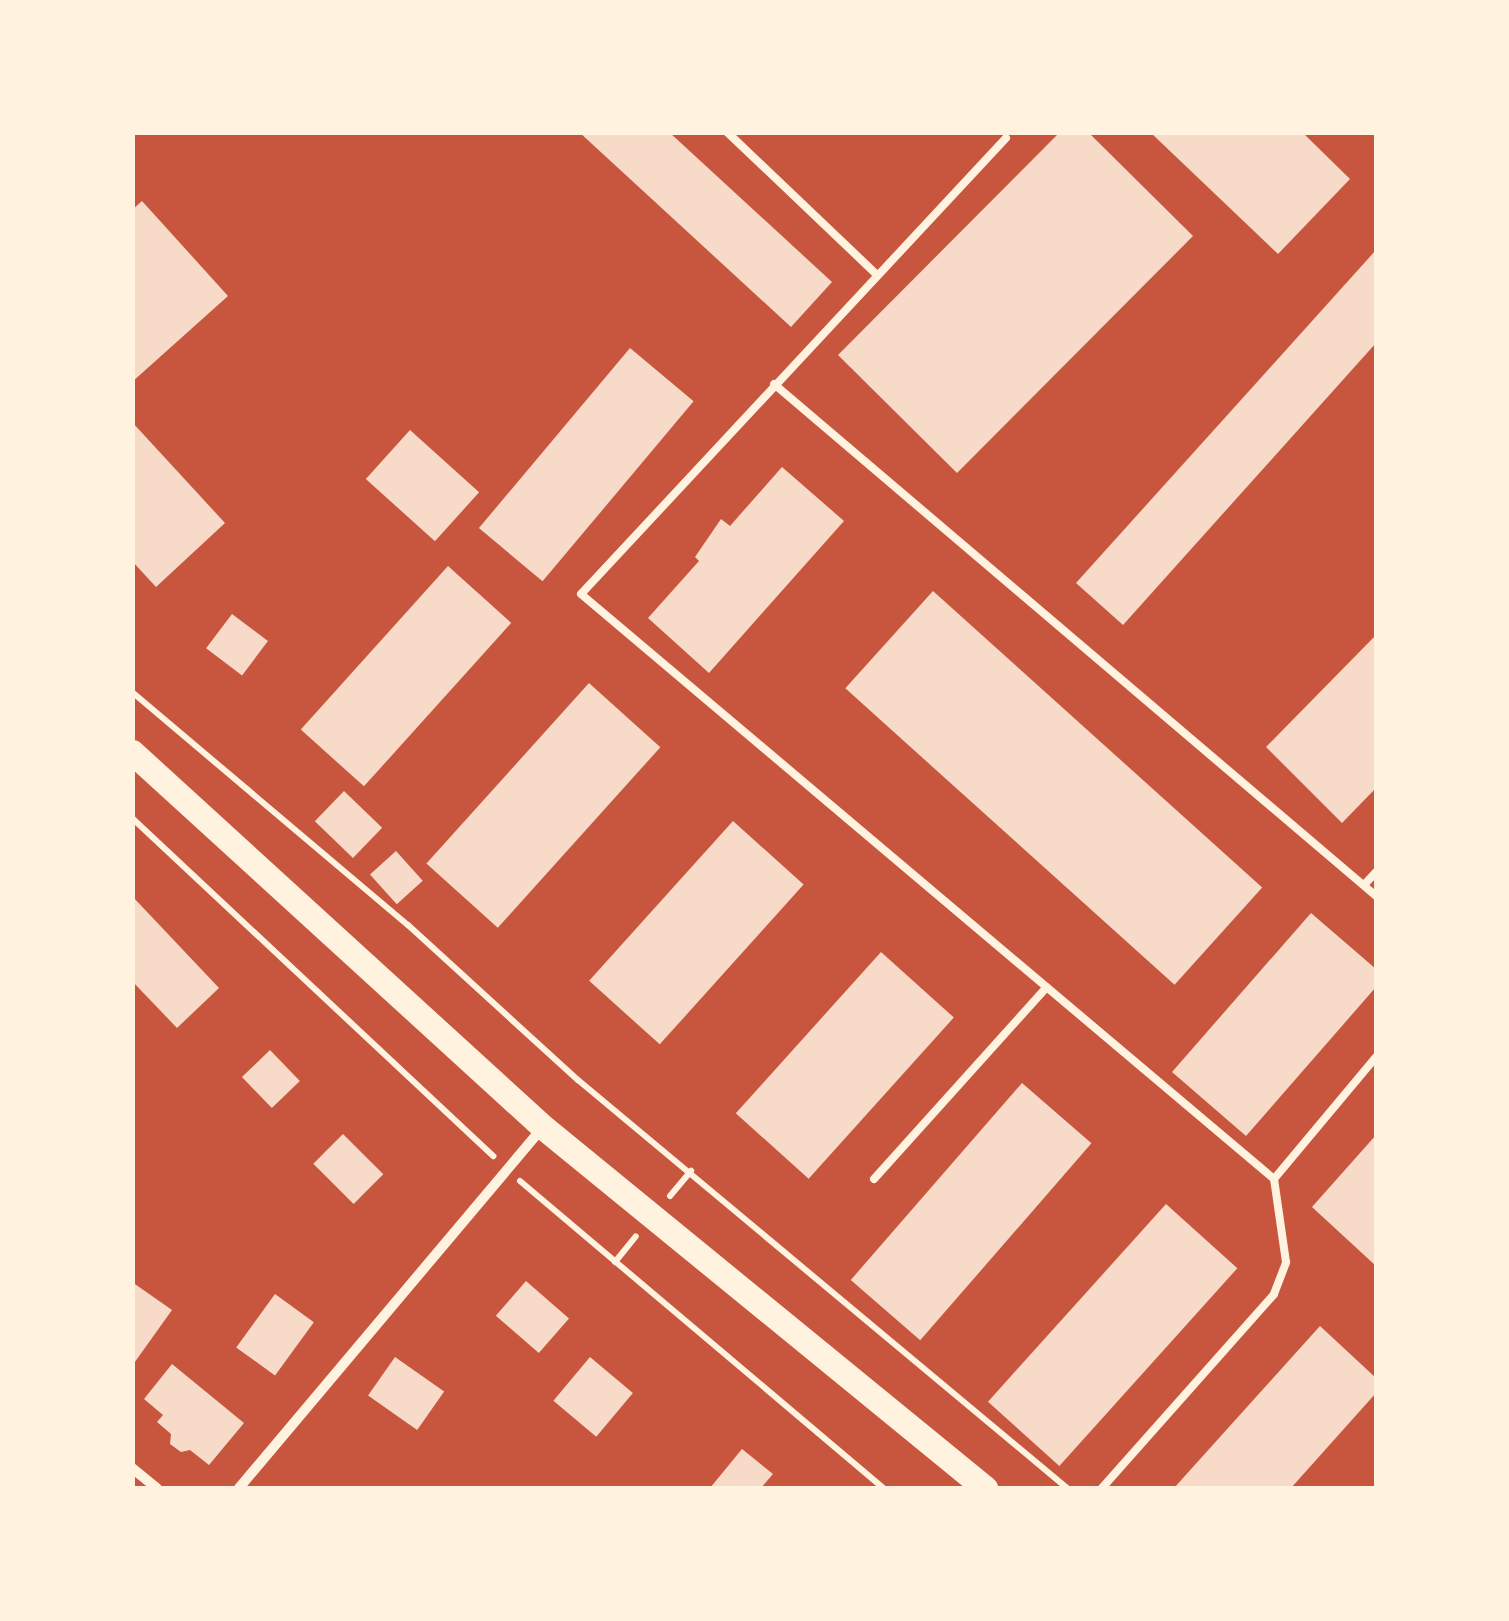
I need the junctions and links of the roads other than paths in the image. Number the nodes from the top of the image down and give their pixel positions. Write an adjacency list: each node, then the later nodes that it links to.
1 (727, 132): 3 (lane)
2 (1006, 138): 3 (lane)
3 (876, 274): 4 (lane)
4 (774, 384): 7 (lane); 9 (lane)
5 (132, 752): 11 (main road)
6 (1376, 872): 7 (lane)
7 (1364, 885): 8 (lane)
8 (1376, 896)
9 (1046, 987): 12 (lane); 13 (lane)
10 (1376, 1057): 13 (lane)
11 (543, 1126): 16 (street); 17 (main road)
12 (874, 1179)
13 (1274, 1179): 18 (lane)
14 (132, 1468): 15 (street)
15 (157, 1488)
16 (239, 1488)
17 (986, 1488)
18 (1102, 1488)

